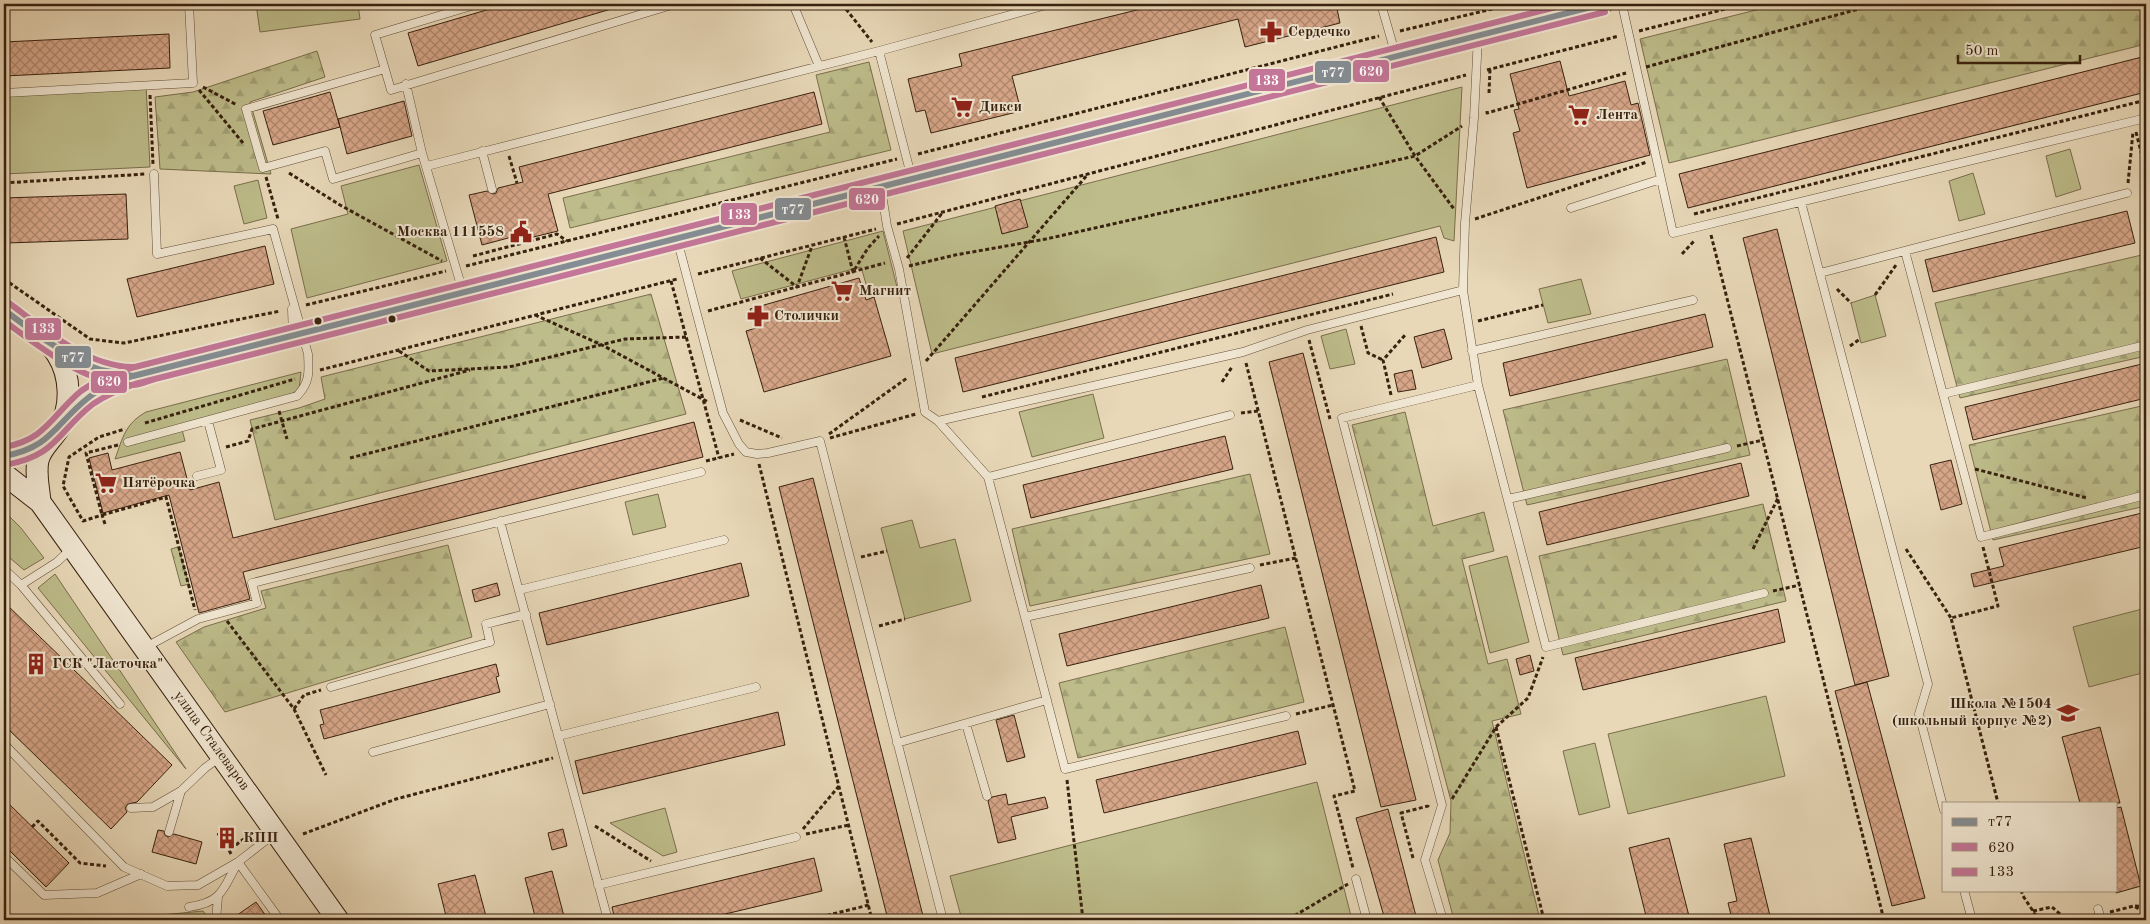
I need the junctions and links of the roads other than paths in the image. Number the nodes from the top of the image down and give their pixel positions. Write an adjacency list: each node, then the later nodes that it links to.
1 (189, 4): 16 (lane)
2 (478, 4): 14 (lane)
3 (675, 4): 15 (lane)
4 (793, 4): 13 (lane)
5 (1050, 4): 9 (lane)
6 (1381, 4): 12 (lane)
7 (1603, 4): 10 (street)
8 (1622, 4): 23 (lane)
9 (1041, 5): 11 (lane)
10 (1478, 36): 12 (street); 32 (lane)
11 (880, 51): 13 (lane); 22 (lane)
12 (1396, 56): 22 (street)
13 (819, 66): 18 (lane)
14 (385, 69): 15 (lane); 19 (lane)
15 (406, 84): 19 (lane)
16 (4, 93)
17 (2146, 118): 27 (lane)
18 (482, 152): 20 (lane); 25 (lane)
19 (422, 153): 20 (lane)
20 (427, 166): 33 (lane)
21 (154, 174): 34 (lane)
22 (912, 179): 24 (street)
23 (1661, 179): 27 (lane); 28 (lane)
24 (881, 186): 29 (street); 46 (lane)
25 (492, 190)
26 (2127, 194): 30 (lane)
27 (1801, 202): 31 (lane)
28 (1571, 208)
29 (677, 238): 33 (street); 77 (lane)
30 (1905, 251): 31 (lane); 43 (lane)
31 (1820, 273): 83 (lane)
32 (1463, 290): 39 (lane); 46 (lane)
33 (463, 292): 37 (street)
34 (292, 297): 37 (lane); 37 (lane)
35 (1693, 300): 39 (lane)
36 (4, 310): 40 (main road)
37 (298, 334): 41 (street); 45 (lane)
38 (2146, 345): 43 (lane)
39 (1472, 351): 42 (lane)
40 (59, 352): 41 (street); 47 (main road)
41 (133, 376): 47 (street)
42 (1478, 385): 56 (lane); 102 (lane)
43 (1943, 394): 55 (lane)
44 (1230, 415): 54 (lane)
45 (208, 421): 48 (lane); 53 (lane)
46 (938, 421): 54 (lane)
47 (54, 434): 50 (main road); 57 (main road)
48 (128, 442)
49 (1727, 448): 56 (lane)
50 (4, 456)
51 (701, 472): 58 (lane)
52 (4, 474): 57 (main road, улица Сталеваров)
53 (197, 476)
54 (988, 477): 67 (lane)
55 (2146, 495)
56 (1508, 499): 65 (lane)
57 (40, 502): 60 (main road, улица Сталеваров)
58 (500, 521): 64 (lane); 68 (lane)
59 (724, 540): 64 (lane)
60 (72, 548): 63 (lane); 68 (main road, улица Сталеваров)
61 (1250, 568): 67 (lane)
62 (4, 569): 63 (lane)
63 (21, 585): 72 (lane)
64 (519, 590): 66 (lane)
65 (1764, 593)
66 (526, 614): 70 (lane); 73 (lane)
67 (1025, 617): 71 (lane)
68 (144, 648): 80 (main road, улица Сталеваров)
69 (756, 686): 76 (lane)
70 (331, 687)
71 (1047, 700): 74 (lane); 75 (lane)
72 (120, 704)
73 (550, 704): 76 (lane); 79 (lane)
74 (1286, 716)
75 (966, 724): 77 (lane); 82 (lane)
76 (558, 736): 92 (lane)
77 (897, 743): 100 (lane)
78 (4, 744): 90 (lane)
79 (374, 752)
80 (221, 756): 81 (lane); 86 (main road, улица Сталеваров)
81 (181, 791): 84 (lane); 85 (lane)
82 (987, 796)
83 (1942, 802)
84 (131, 808)
85 (169, 832)
86 (276, 832): 89 (lane); 98 (main road, улица Сталеваров)
87 (796, 837): 92 (lane)
88 (4, 856): 90 (lane)
89 (238, 862): 90 (lane); 94 (lane); 97 (lane)
90 (141, 874)
91 (1356, 879): 101 (lane)
92 (598, 885): 99 (lane)
93 (1965, 892): 103 (lane)
94 (218, 897): 95 (lane); 96 (lane)
95 (188, 907)
96 (216, 920)
97 (280, 920)
98 (338, 920)
99 (608, 920)
100 (943, 920)
101 (1367, 920)
102 (1443, 920)
103 (1972, 920)

